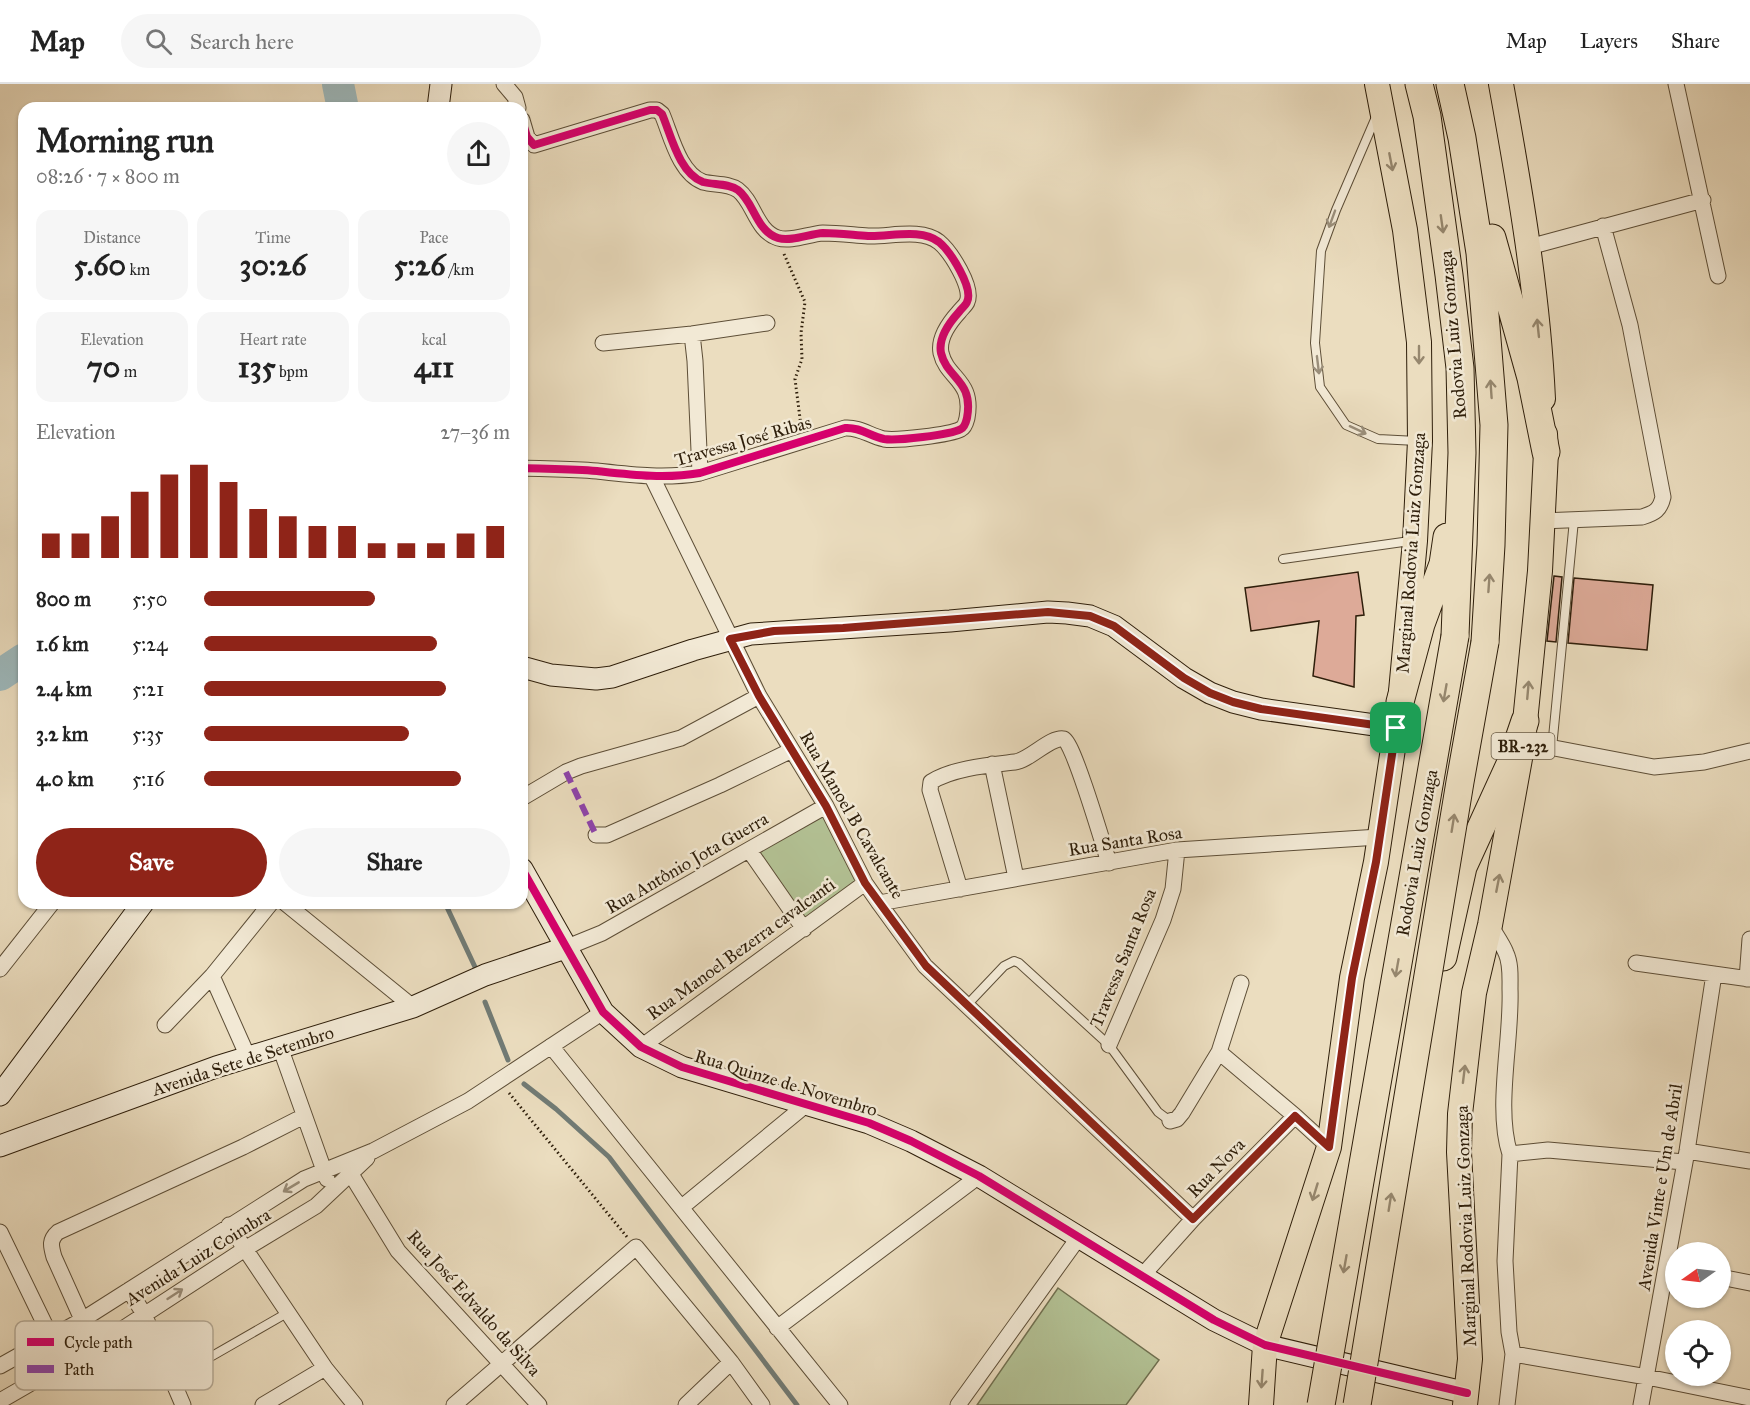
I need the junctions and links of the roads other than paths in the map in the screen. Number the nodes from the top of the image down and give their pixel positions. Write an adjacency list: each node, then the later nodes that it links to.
1 (441, 84): 8 (street)
2 (505, 84): 9 (street)
3 (1419, 84): 14 (highway, Rodovia Luiz Gonzaga, one-way to 14)
4 (1452, 84): 20 (highway); 73 (highway, Rodovia Luiz Gonzaga / BR-232, one-way to 4, bridge)
5 (1501, 84): 13 (main road, Marginal Rodovia Luiz Gonzaga / BR-232)
6 (1676, 84): 11 (street)
7 (1378, 96): 19 (main road, Marginal Rodovia Luiz Gonzaga, one-way to 19); 19 (lane, one-way to 19)
8 (439, 102)
9 (516, 102)
10 (528, 136): 22 (street, Travessa José Ribas)
11 (1703, 200): 12 (street); 15 (street)
12 (1604, 226): 13 (street); 24 (street)
13 (1530, 247): 20 (main road, Marginal Rodovia Luiz Gonzaga / BR-232, one-way to 13)
14 (1449, 274): 31 (highway); 132 (highway, Rodovia Luiz Gonzaga, one-way to 132, bridge)
15 (1718, 276)
16 (767, 323): 17 (street)
17 (692, 334): 18 (street); 22 (street, Travessa José Ribas)
18 (603, 343)
19 (1420, 441): 26 (main road, Marginal Rodovia Luiz Gonzaga)
20 (1546, 452): 25 (main road, Marginal Rodovia Luiz Gonzaga / BR-232)
21 (528, 468): 23 (street, Travessa José Ribas)
22 (700, 473): 23 (street, Travessa José Ribas)
23 (652, 477): 28 (street, Rua Manoel B Cavalcante)
24 (1574, 520): 25 (street); 33 (lane)
25 (1541, 521): 32 (main road, Marginal Rodovia Luiz Gonzaga / BR-232, one-way to 25)
26 (1415, 541): 27 (lane); 31 (main road, Marginal Rodovia Luiz Gonzaga)
27 (1283, 559)
28 (730, 639): 29 (street); 30 (street, Rua Manoel B Cavalcante); 31 (street)
29 (528, 669)
30 (759, 696): 34 (street, Rua Manoel B Cavalcante); 37 (street)
31 (1398, 715): 40 (main road, Marginal Rodovia Luiz Gonzaga)
32 (1524, 732): 33 (street); 53 (main road, Marginal Rodovia Luiz Gonzaga / BR-232, one-way to 32); 73 (highway)
33 (1552, 748): 35 (street)
34 (792, 750): 38 (street, Rua Manoel B Cavalcante); 39 (street)
35 (1750, 751)
36 (992, 764): 43 (street); 44 (street); 47 (street)
37 (528, 794)
38 (826, 806): 41 (street, Rua Antônio Jota Guerra); 46 (street, Rua Manoel B Cavalcante)
39 (596, 835)
40 (1379, 837): 42 (street, Rua Santa Rosa); 80 (main road, Marginal Rodovia Luiz Gonzaga)
41 (749, 850): 54 (street); 56 (street, Rua Antônio Jota Guerra)
42 (1177, 850): 43 (street, Rua Santa Rosa); 67 (street, Travessa Santa Rosa)
43 (1109, 863): 44 (street, Rua Santa Rosa)
44 (1016, 878): 47 (street, Rua Santa Rosa)
45 (528, 880): 56 (street, Rua Quinze de Novembro)
46 (865, 883): 48 (street, Rua Manoel B Cavalcante); 54 (street, Rua Manoel Bezerra cavalcanti)
47 (960, 889): 48 (street, Rua Santa Rosa)
48 (879, 903): 63 (street, Rua Manoel B Cavalcante)
49 (47, 909): 58 (street)
50 (139, 909): 74 (street)
51 (266, 909): 60 (street)
52 (292, 909): 64 (street)
53 (1490, 925): 81 (street); 120 (main road, Marginal Rodovia Luiz Gonzaga / BR-232, one-way to 53)
54 (804, 929): 70 (street, Rua Manoel Bezerra cavalcanti)
55 (1750, 939): 61 (street)
56 (566, 948): 64 (street, Avenida Sete de Setembro); 65 (street, Rua Quinze de Novembro)
57 (1636, 963): 59 (street)
58 (0, 969)
59 (1714, 974): 61 (street); 82 (street, Avenida Vinte e Um de Abril)
60 (212, 976): 66 (street); 72 (street)
61 (1749, 979)
62 (1241, 983): 71 (street)
63 (967, 1005): 67 (lane); 89 (street, Rua Manoel B Cavalcante)
64 (413, 1006): 69 (street, Avenida Sete de Setembro)
65 (603, 1012): 68 (street); 70 (street, Rua Quinze de Novembro)
66 (165, 1025)
67 (1109, 1045): 78 (lane)
68 (551, 1046): 84 (street); 88 (street)
69 (280, 1047): 72 (street, Avenida Sete de Setembro); 76 (street)
70 (641, 1047): 75 (street, Rua Quinze de Novembro)
71 (1219, 1052): 77 (street); 78 (street)
72 (248, 1058): 79 (street, Avenida Sete de Setembro)
73 (1412, 1073): 133 (highway, Rodovia Luiz Gonzaga / BR-232, one-way to 73, bridge)
74 (0, 1095)
75 (807, 1104): 86 (street, Rua Quinze de Novembro); 88 (street)
76 (304, 1116): 85 (street); 103 (street)
77 (1295, 1116): 80 (street); 89 (street, Rua Nova)
78 (1170, 1121)
79 (0, 1146)
80 (1329, 1147): 108 (main road, Marginal Rodovia Luiz Gonzaga, one-way to 108)
81 (1510, 1154): 82 (street); 109 (street)
82 (1685, 1156): 83 (street); 93 (street, Avenida Vinte e Um de Abril)
83 (1750, 1161)
84 (347, 1169): 85 (street, Avenida Luiz Coimbra); 87 (street, Avenida Luiz Coimbra); 112 (street, Rua José Edvaldo da Silva)
85 (324, 1172): 87 (street); 90 (street, Avenida Luiz Coimbra, one-way to 90)
86 (979, 1176): 92 (street, Rua Quinze de Novembro); 107 (street)
87 (333, 1190): 94 (street, Avenida Luiz Coimbra)
88 (682, 1206): 107 (street)
89 (1193, 1219): 96 (street, Rua Nova)
90 (229, 1225): 94 (street); 99 (street, Avenida Luiz Coimbra)
91 (0, 1232): 95 (street)
92 (1079, 1237): 96 (street, Rua Quinze de Novembro); 130 (street)
93 (1674, 1242)
94 (245, 1249): 101 (street); 102 (street, Avenida Luiz Coimbra, one-way to 94)
95 (4, 1254): 104 (street)
96 (1142, 1276): 108 (street, Rua Quinze de Novembro)
97 (1731, 1279): 98 (street)
98 (1750, 1283)
99 (129, 1290): 102 (street); 103 (street, Avenida Luiz Coimbra)
100 (1665, 1295): 116 (street, Avenida Vinte e Um de Abril)
101 (287, 1312): 110 (lane); 115 (street)
102 (144, 1314): 105 (street, Avenida Luiz Coimbra); 106 (street)
103 (82, 1320)
104 (43, 1321)
105 (133, 1321)
106 (147, 1321)
107 (777, 1328): 129 (street)
108 (1265, 1345): 120 (street, Rua Quinze de Novembro); 131 (main road, Marginal Rodovia Luiz Gonzaga, one-way to 131)
109 (1513, 1354): 116 (street); 134 (street)
110 (213, 1355)
111 (15, 1357): 114 (street, Avenida Luiz Coimbra)
112 (502, 1362): 113 (street); 125 (street); 126 (street, Rua José Edvaldo da Silva)
113 (731, 1362): 127 (street); 128 (street)
114 (0, 1366)
115 (325, 1368): 123 (street); 124 (street)
116 (1647, 1377): 119 (street); 135 (street, Avenida Vinte e Um de Abril)
117 (19, 1390): 121 (street, Avenida Luiz Coimbra)
118 (177, 1390): 122 (street)
119 (1750, 1398)
120 (1466, 1399)
121 (0, 1401)
122 (183, 1405)
123 (263, 1405)
124 (355, 1405)
125 (454, 1405)
126 (539, 1405)
127 (686, 1405)
128 (762, 1405)
129 (840, 1405)
130 (958, 1405)
131 (1261, 1405)
132 (1321, 1405)
133 (1357, 1405)
134 (1507, 1405)
135 (1641, 1405)

